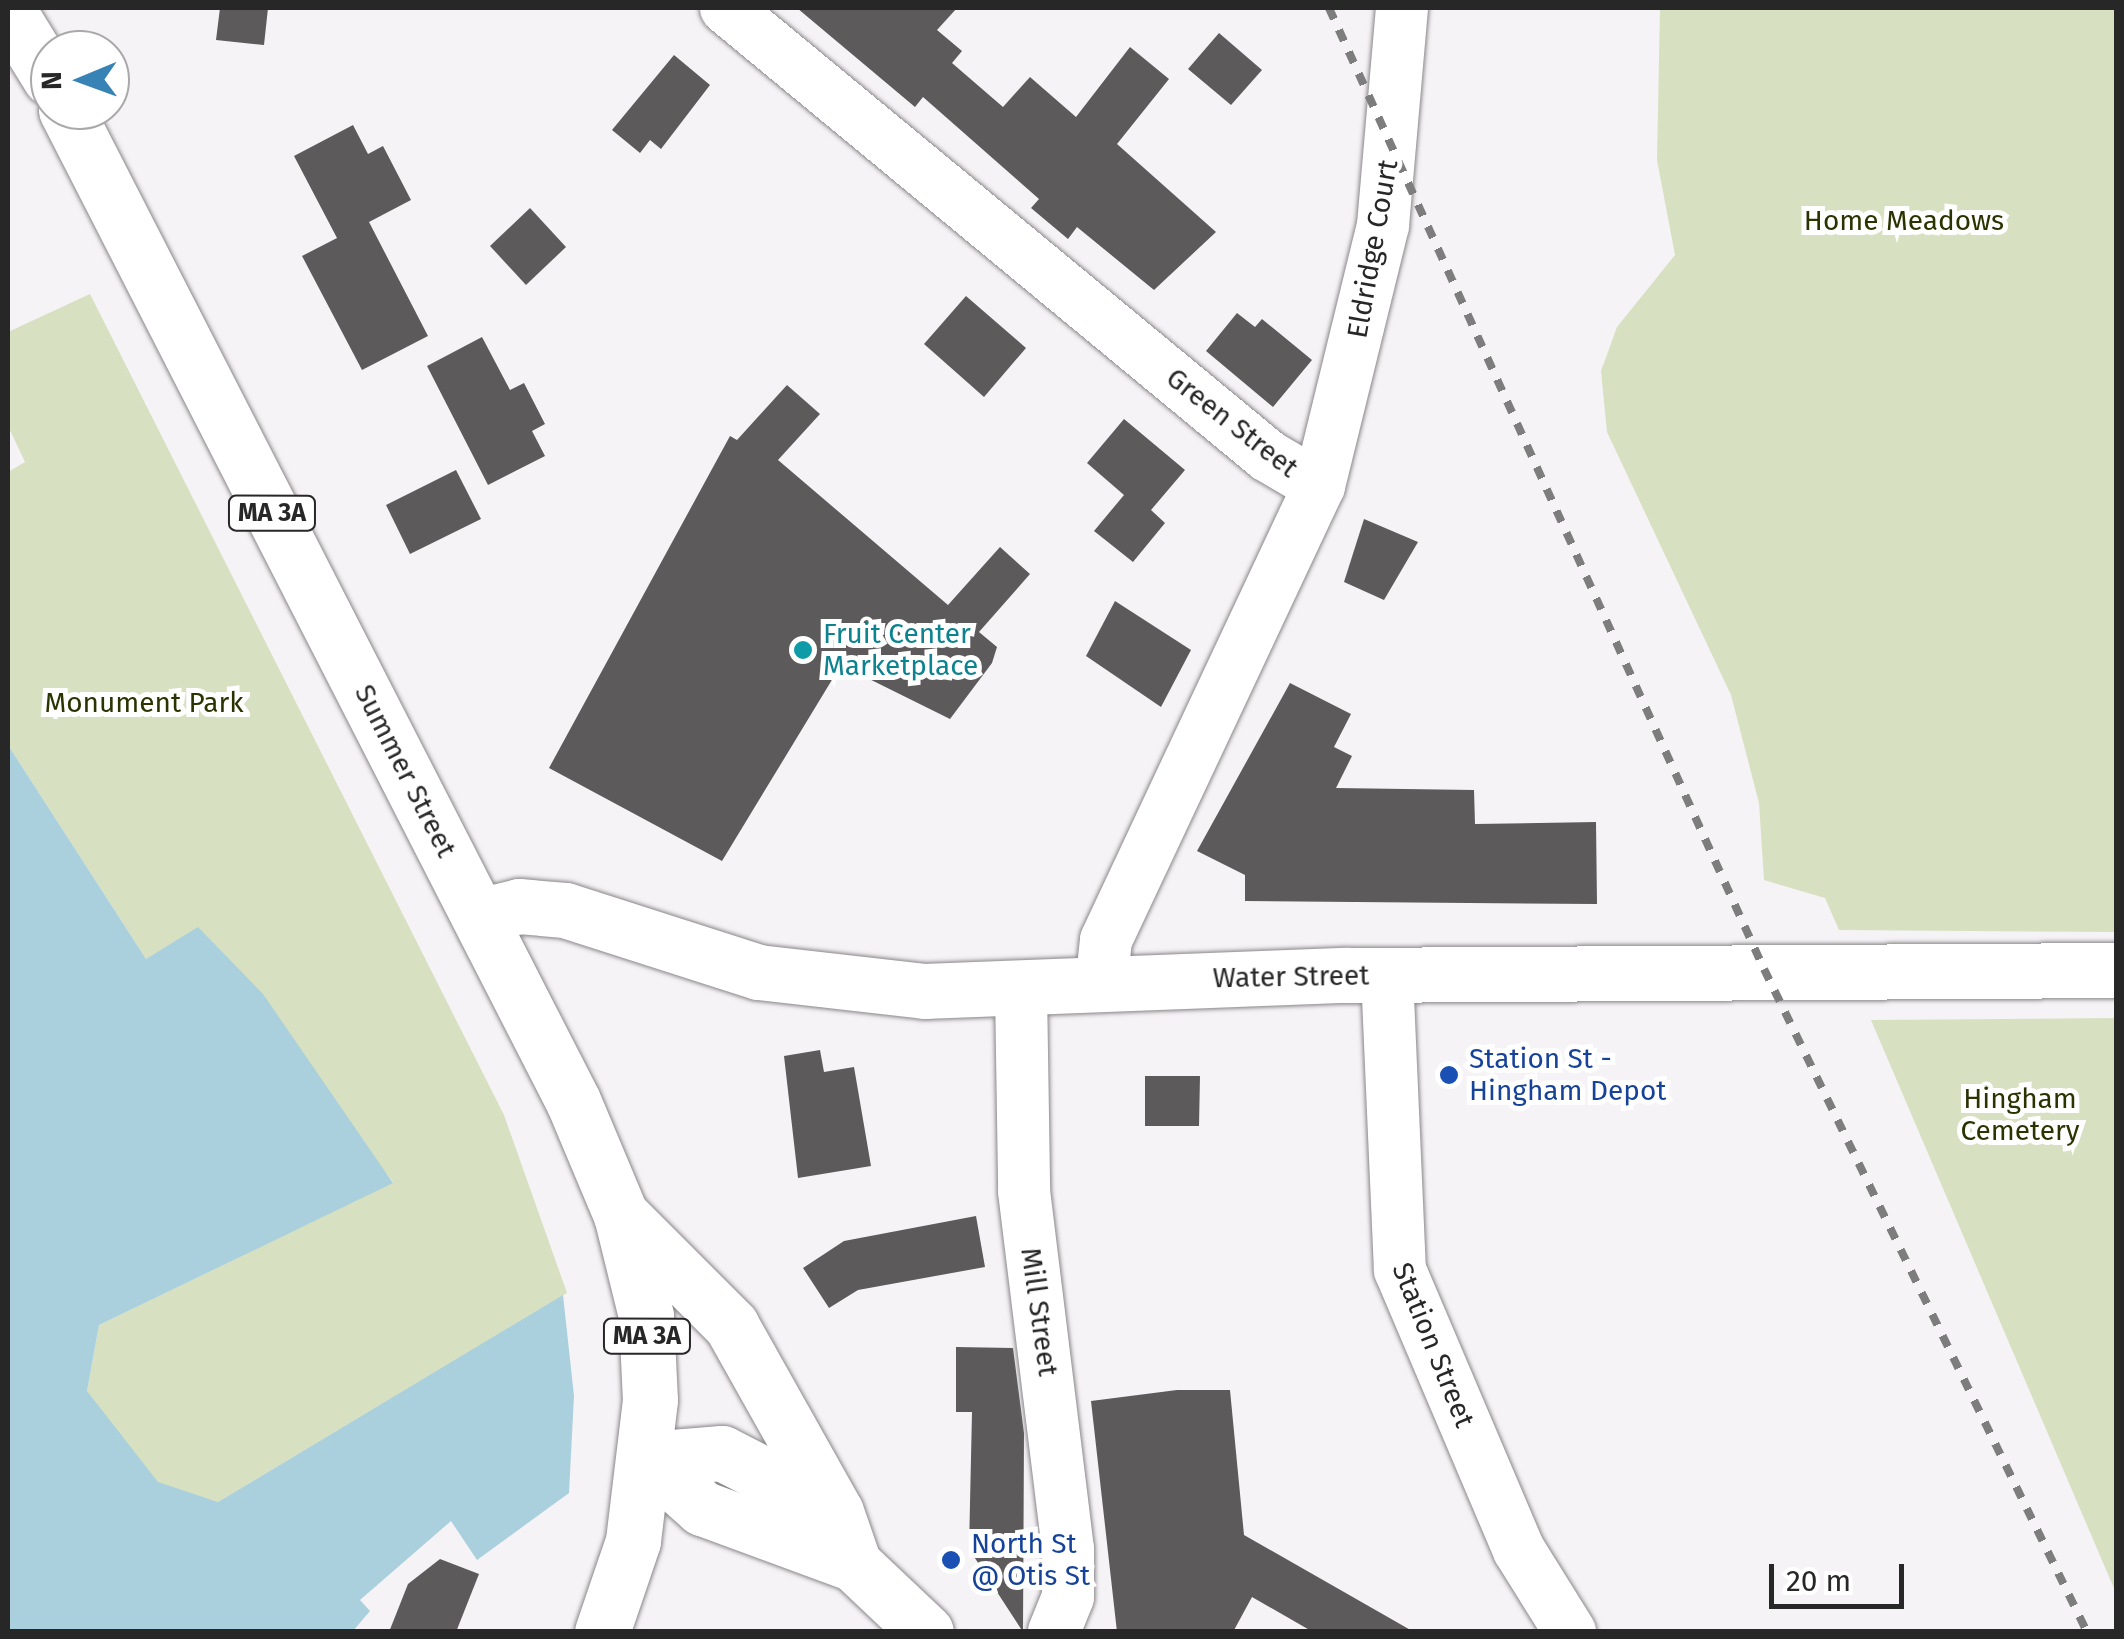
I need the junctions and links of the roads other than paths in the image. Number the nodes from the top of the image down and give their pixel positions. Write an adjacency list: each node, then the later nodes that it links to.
1 (726, 8): 6 (street, Green Street)
2 (1402, 8): 6 (street, Eldridge Court)
3 (17, 14): 4 (main road)
4 (30, 39)
5 (76, 130): 7 (main road, Summer Street / MA 3A)
6 (1319, 486): 10 (street, Green Street)
7 (479, 916): 11 (main road, Water Street); 12 (main road, Summer Street / MA 3A)
8 (2116, 970): 9 (main road, Water Street)
9 (1387, 974): 10 (main road, Water Street); 19 (street, Station Street)
10 (1101, 986): 11 (main road, Water Street)
11 (1021, 989): 18 (street, Mill Street)
12 (621, 1215): 13 (main road, Summer Street / MA 3A); 14 (main road)
13 (647, 1459): 14 (main road); 15 (main road); 16 (main road, MA 3A)
14 (836, 1512): 15 (main road)
15 (854, 1564): 17 (main road)
16 (602, 1632)
17 (926, 1632)
18 (1054, 1632)
19 (1570, 1632)

